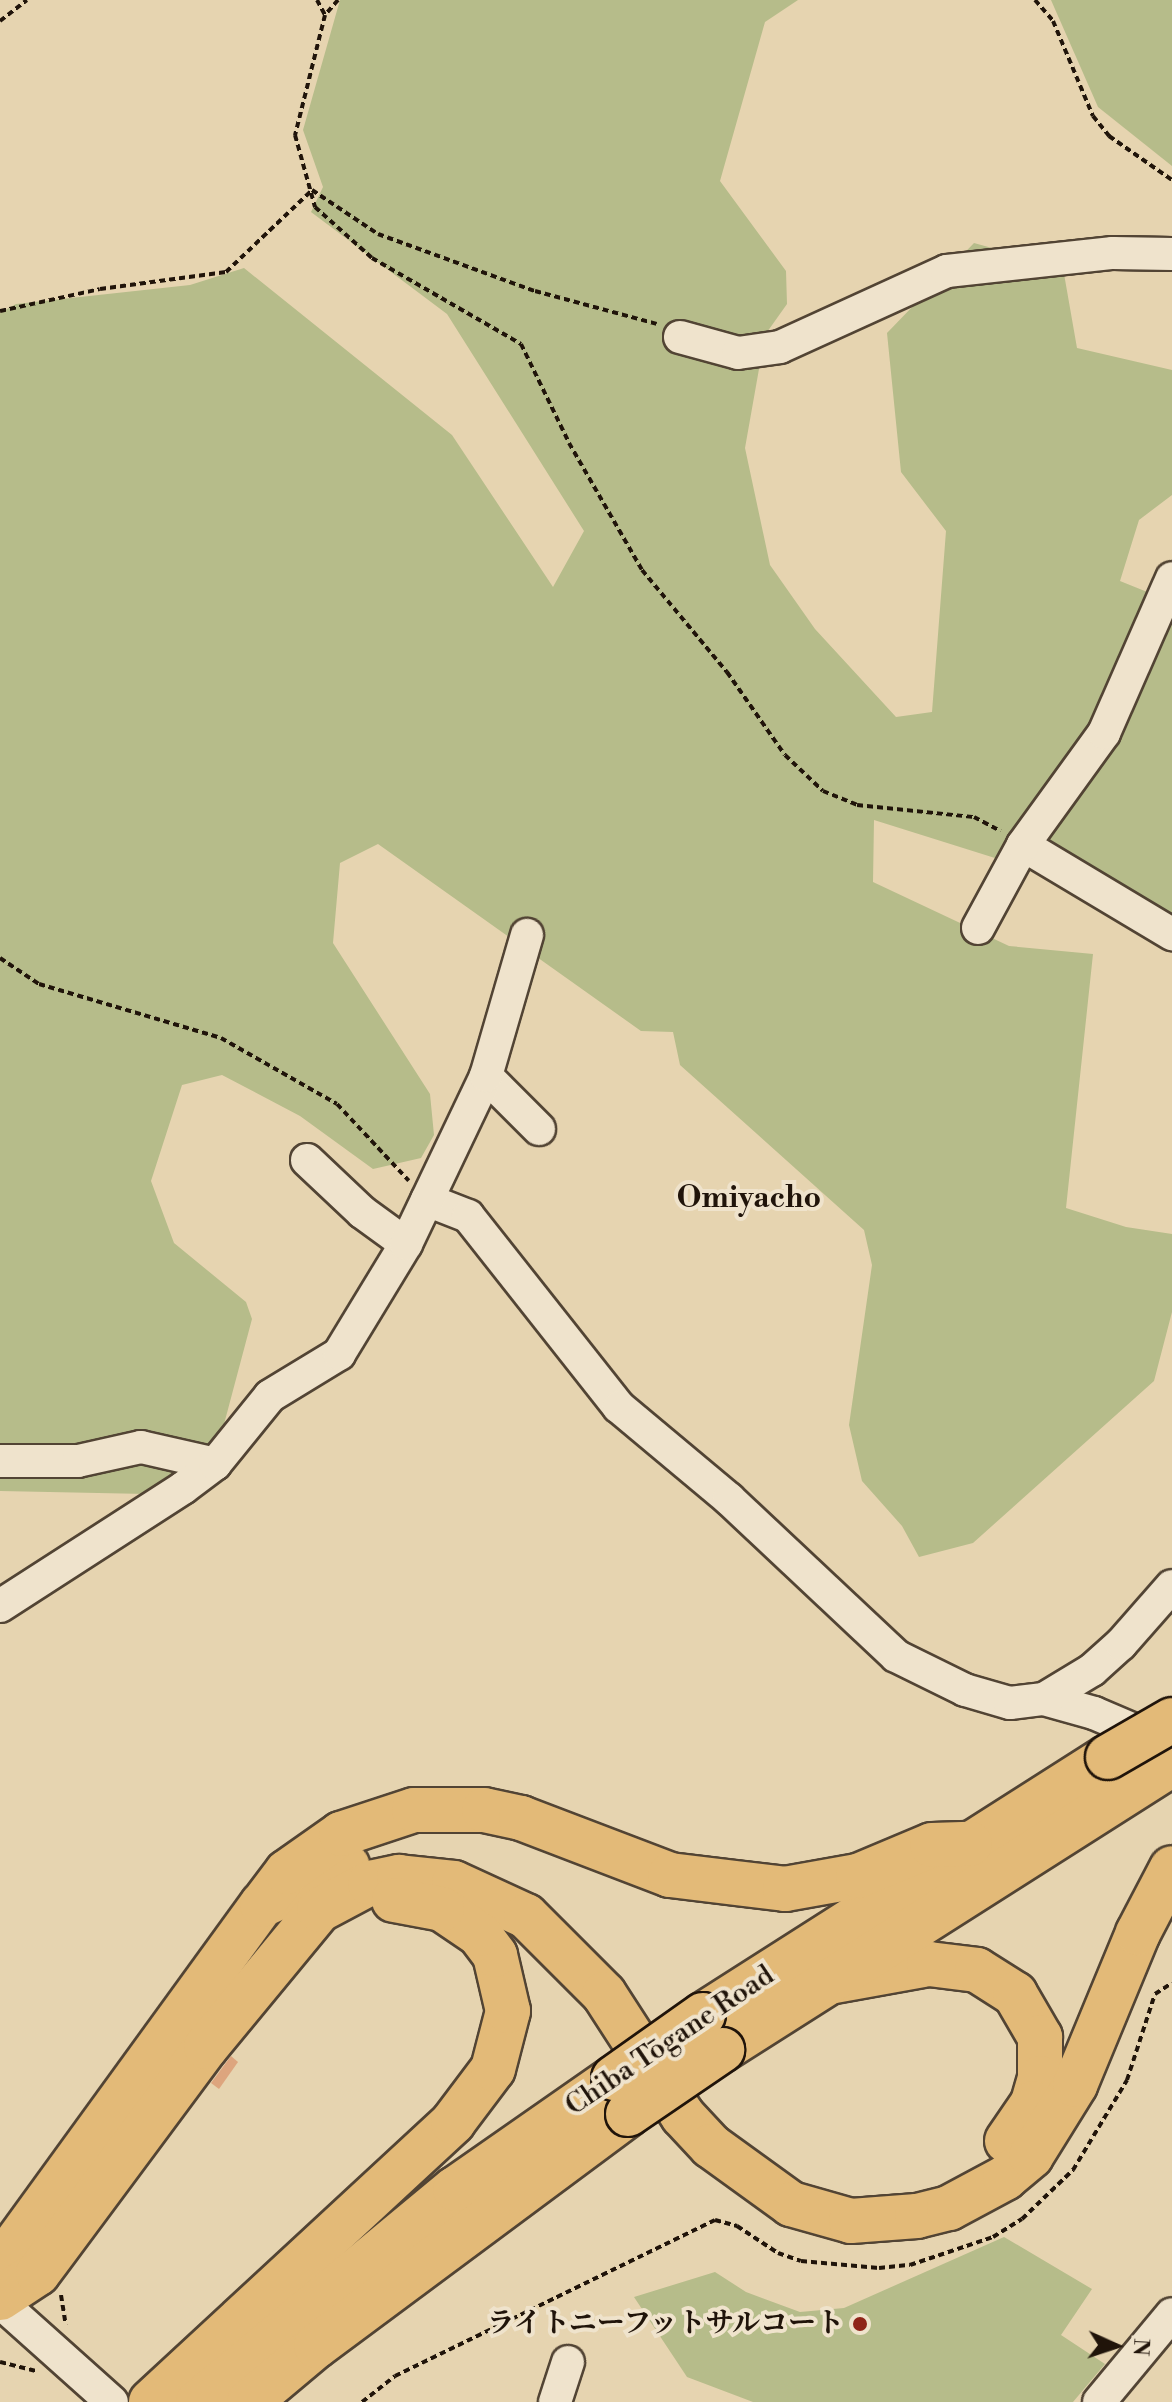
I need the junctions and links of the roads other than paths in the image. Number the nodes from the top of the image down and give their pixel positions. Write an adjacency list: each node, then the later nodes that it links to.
1 (1172, 254): 2 (street)
2 (680, 337)
3 (1172, 578): 4 (street)
4 (1023, 845): 5 (street); 6 (street)
5 (978, 928)
6 (1172, 934)
7 (527, 935): 8 (street)
8 (486, 1076): 9 (street); 11 (street)
9 (539, 1129)
10 (307, 1160): 12 (street)
11 (427, 1200): 12 (street); 17 (street)
12 (406, 1244): 14 (street)
13 (0, 1461): 14 (street)
14 (215, 1464): 16 (street)
15 (1172, 1586): 17 (street)
16 (0, 1606)
17 (1044, 1699): 19 (street)
18 (1172, 1720): 20 (highway, Chiba Tōgane Road, bridge)
19 (1165, 1762): 24 (highway, Chiba Tōgane Road)
20 (970, 1844): 22 (highway); 25 (highway, Chiba Tōgane Road)
21 (1172, 1868): 23 (highway)
22 (262, 1905): 24 (highway); 27 (highway)
23 (309, 1928): 28 (highway); 31 (highway)
24 (823, 1983): 25 (highway, Chiba Tōgane Road)
25 (712, 2033): 26 (highway, Chiba Tōgane Road, bridge)
26 (621, 2096): 31 (highway, Chiba Tōgane Road); 33 (highway, Chiba Tōgane Road)
27 (0, 2291)
28 (0, 2300): 32 (street)
29 (1172, 2314): 35 (street)
30 (568, 2362): 34 (street)
31 (168, 2400)
32 (112, 2402)
33 (249, 2402)
34 (555, 2402)
35 (1099, 2402)

